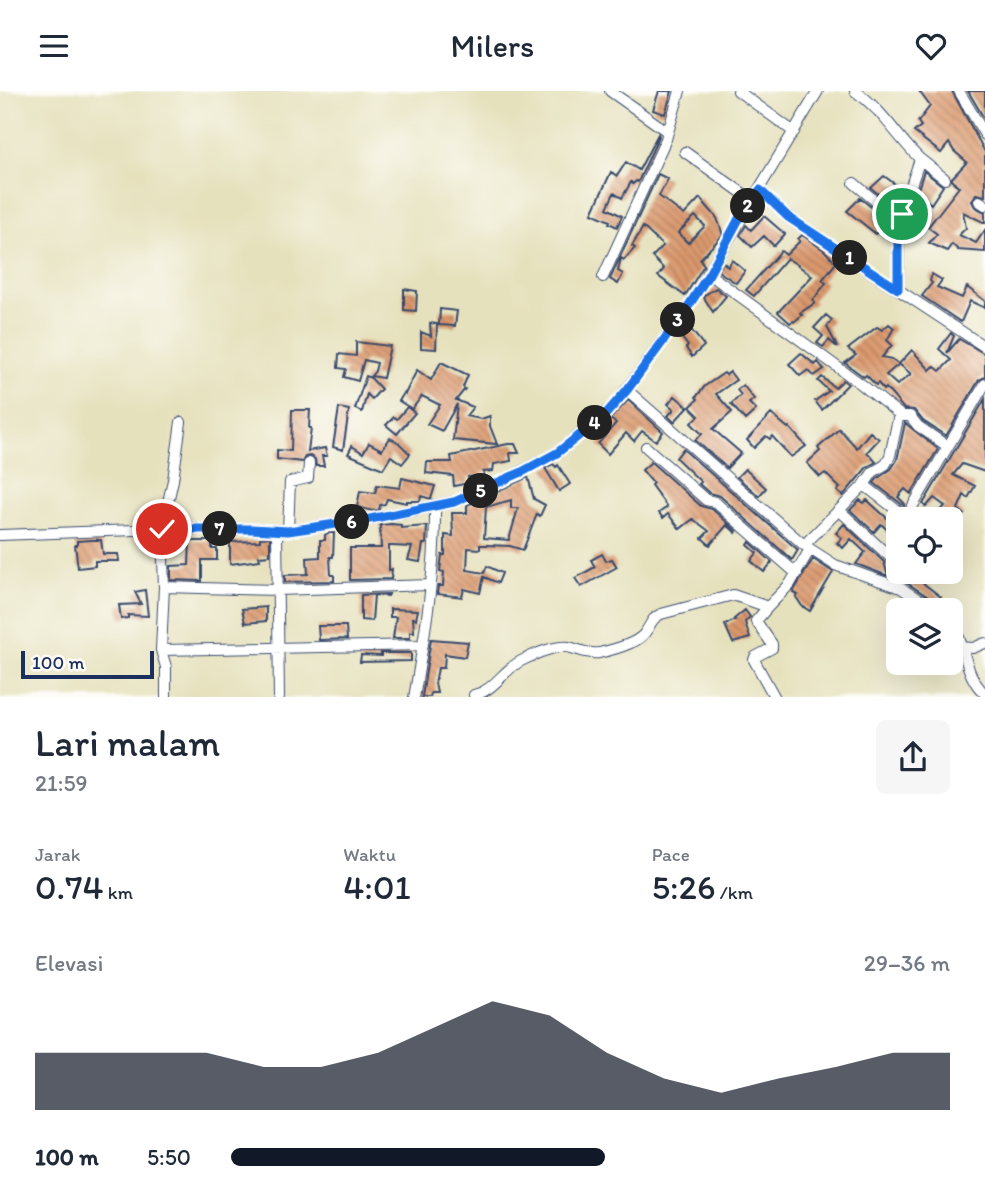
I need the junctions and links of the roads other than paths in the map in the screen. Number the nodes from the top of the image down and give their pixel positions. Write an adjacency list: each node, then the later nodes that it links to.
1 (610, 91): 7 (street)
2 (680, 91): 7 (street)
3 (738, 91): 8 (street)
4 (818, 91): 8 (street)
5 (855, 91): 11 (street)
6 (959, 91): 9 (street)
7 (668, 132): 18 (street)
8 (794, 132): 14 (street)
9 (985, 135)
10 (685, 152): 15 (street)
11 (920, 159): 12 (street); 16 (street)
12 (945, 179)
13 (854, 183): 16 (street)
14 (760, 190): 15 (street); 19 (street)
15 (752, 200): 17 (street)
16 (899, 221): 19 (street)
17 (709, 274): 22 (street); 23 (street)
18 (603, 277)
19 (898, 289): 20 (street)
20 (985, 347)
21 (985, 384): 25 (street)
22 (627, 390): 29 (street); 34 (street)
23 (900, 416): 25 (street); 28 (street)
24 (181, 422): 31 (street)
25 (947, 446): 28 (street)
26 (646, 447): 35 (street)
27 (309, 463): 32 (street)
28 (864, 485): 30 (street)
29 (435, 505): 32 (street); 36 (street)
30 (839, 510): 34 (street); 38 (street)
31 (162, 529): 32 (street); 33 (street); 37 (street)
32 (283, 531): 39 (street)
33 (0, 535)
34 (807, 547): 35 (street); 38 (street)
35 (797, 574): 41 (street)
36 (430, 585): 39 (street); 43 (street)
37 (164, 587): 39 (street); 46 (street)
38 (897, 587): 40 (street)
39 (278, 590): 45 (street)
40 (915, 598)
41 (768, 607): 49 (street); 53 (street)
42 (985, 643): 44 (street)
43 (423, 645): 45 (street); 52 (street)
44 (963, 647)
45 (279, 649): 46 (street); 51 (street)
46 (161, 650): 50 (street)
47 (963, 652): 48 (street)
48 (985, 694)
49 (474, 695)
50 (166, 697)
51 (279, 697)
52 (414, 697)
53 (774, 697)

